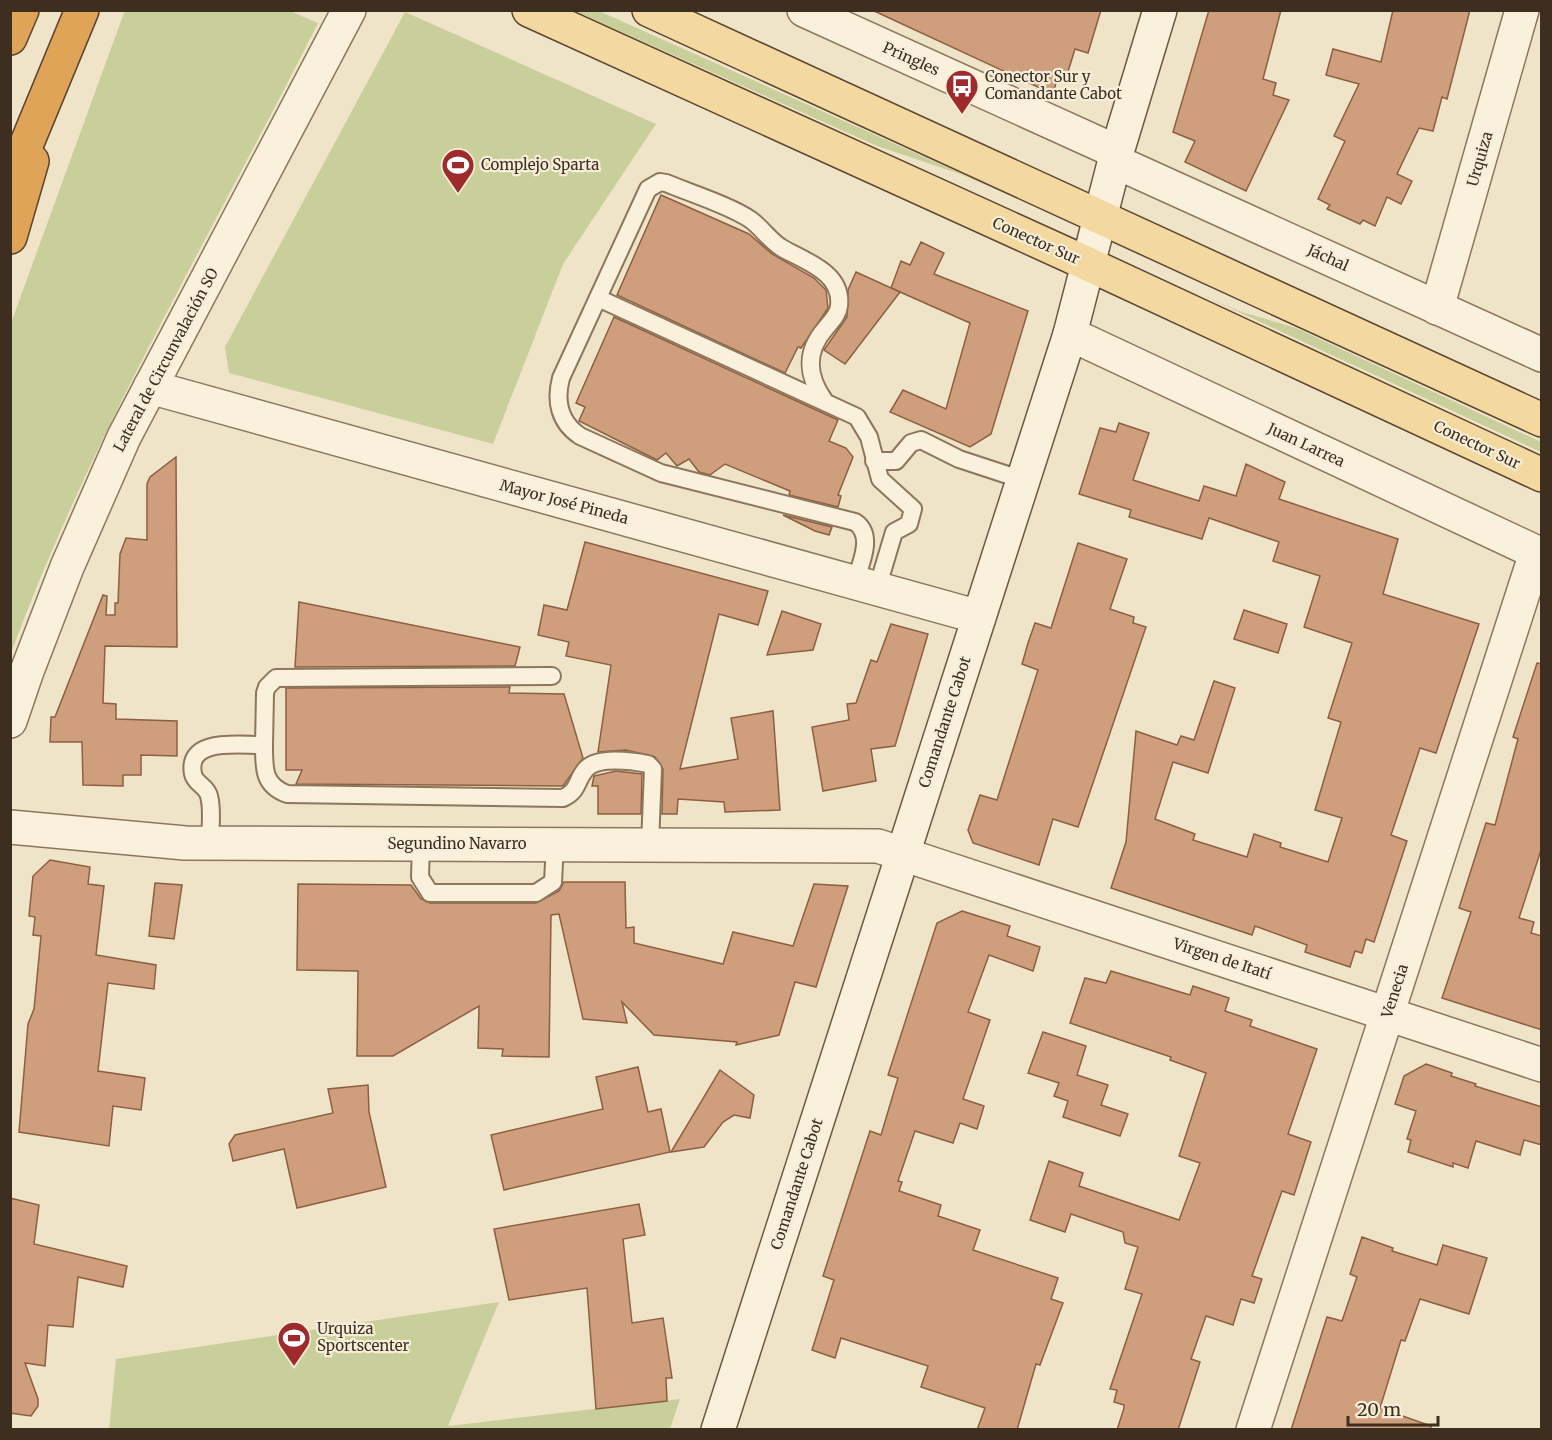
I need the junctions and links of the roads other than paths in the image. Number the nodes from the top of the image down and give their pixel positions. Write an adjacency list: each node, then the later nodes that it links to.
1 (22, 10): 9 (highway)
2 (82, 10): 10 (highway)
3 (349, 10): 20 (street, Lateral de Circunvalación SO)
4 (529, 10): 15 (main road, Conector Sur)
5 (649, 10): 13 (main road)
6 (804, 10): 11 (street, Pringles)
7 (1161, 10): 11 (street, Comandante Cabot)
8 (1526, 29): 17 (street, Urquiza)
9 (10, 39)
10 (54, 78): 12 (highway); 14 (highway)
11 (1115, 157): 13 (street, Comandante Cabot); 17 (street, Jáchal)
12 (10, 184)
13 (1100, 215): 15 (street, Comandante Cabot); 22 (main road)
14 (10, 237)
15 (1088, 264): 18 (street, Comandante Cabot); 24 (main road, Conector Sur)
16 (598, 298): 21 (lane); 21 (lane); 27 (lane)
17 (1437, 308): 19 (street, Jáchal)
18 (1070, 334): 25 (street, Comandante Cabot); 26 (street, Juan Larrea)
19 (1542, 355)
20 (150, 387): 27 (street, Mayor José Pineda); 30 (street, Lateral de Circunvalación SO)
21 (824, 400): 23 (lane)
22 (1542, 420)
23 (874, 460): 25 (lane); 27 (lane)
24 (1542, 475)
25 (1023, 480): 28 (street, Comandante Cabot)
26 (1539, 554): 38 (street, Venecia)
27 (866, 586): 28 (street, Mayor José Pineda)
28 (979, 617): 37 (street, Comandante Cabot)
29 (552, 676): 31 (lane)
30 (10, 721)
31 (264, 745): 33 (lane); 36 (lane)
32 (10, 827): 33 (street, Segundino Navarro)
33 (210, 843): 34 (street, Segundino Navarro)
34 (421, 844): 35 (street, Segundino Navarro); 35 (lane)
35 (555, 844): 36 (street, Segundino Navarro)
36 (650, 845): 37 (street, Segundino Navarro)
37 (903, 854): 38 (street, Virgen de Itatí); 40 (street, Comandante Cabot)
38 (1387, 1014): 39 (street, Virgen de Itatí); 41 (street, Venecia)
39 (1542, 1065)
40 (718, 1430)
41 (1253, 1430)

